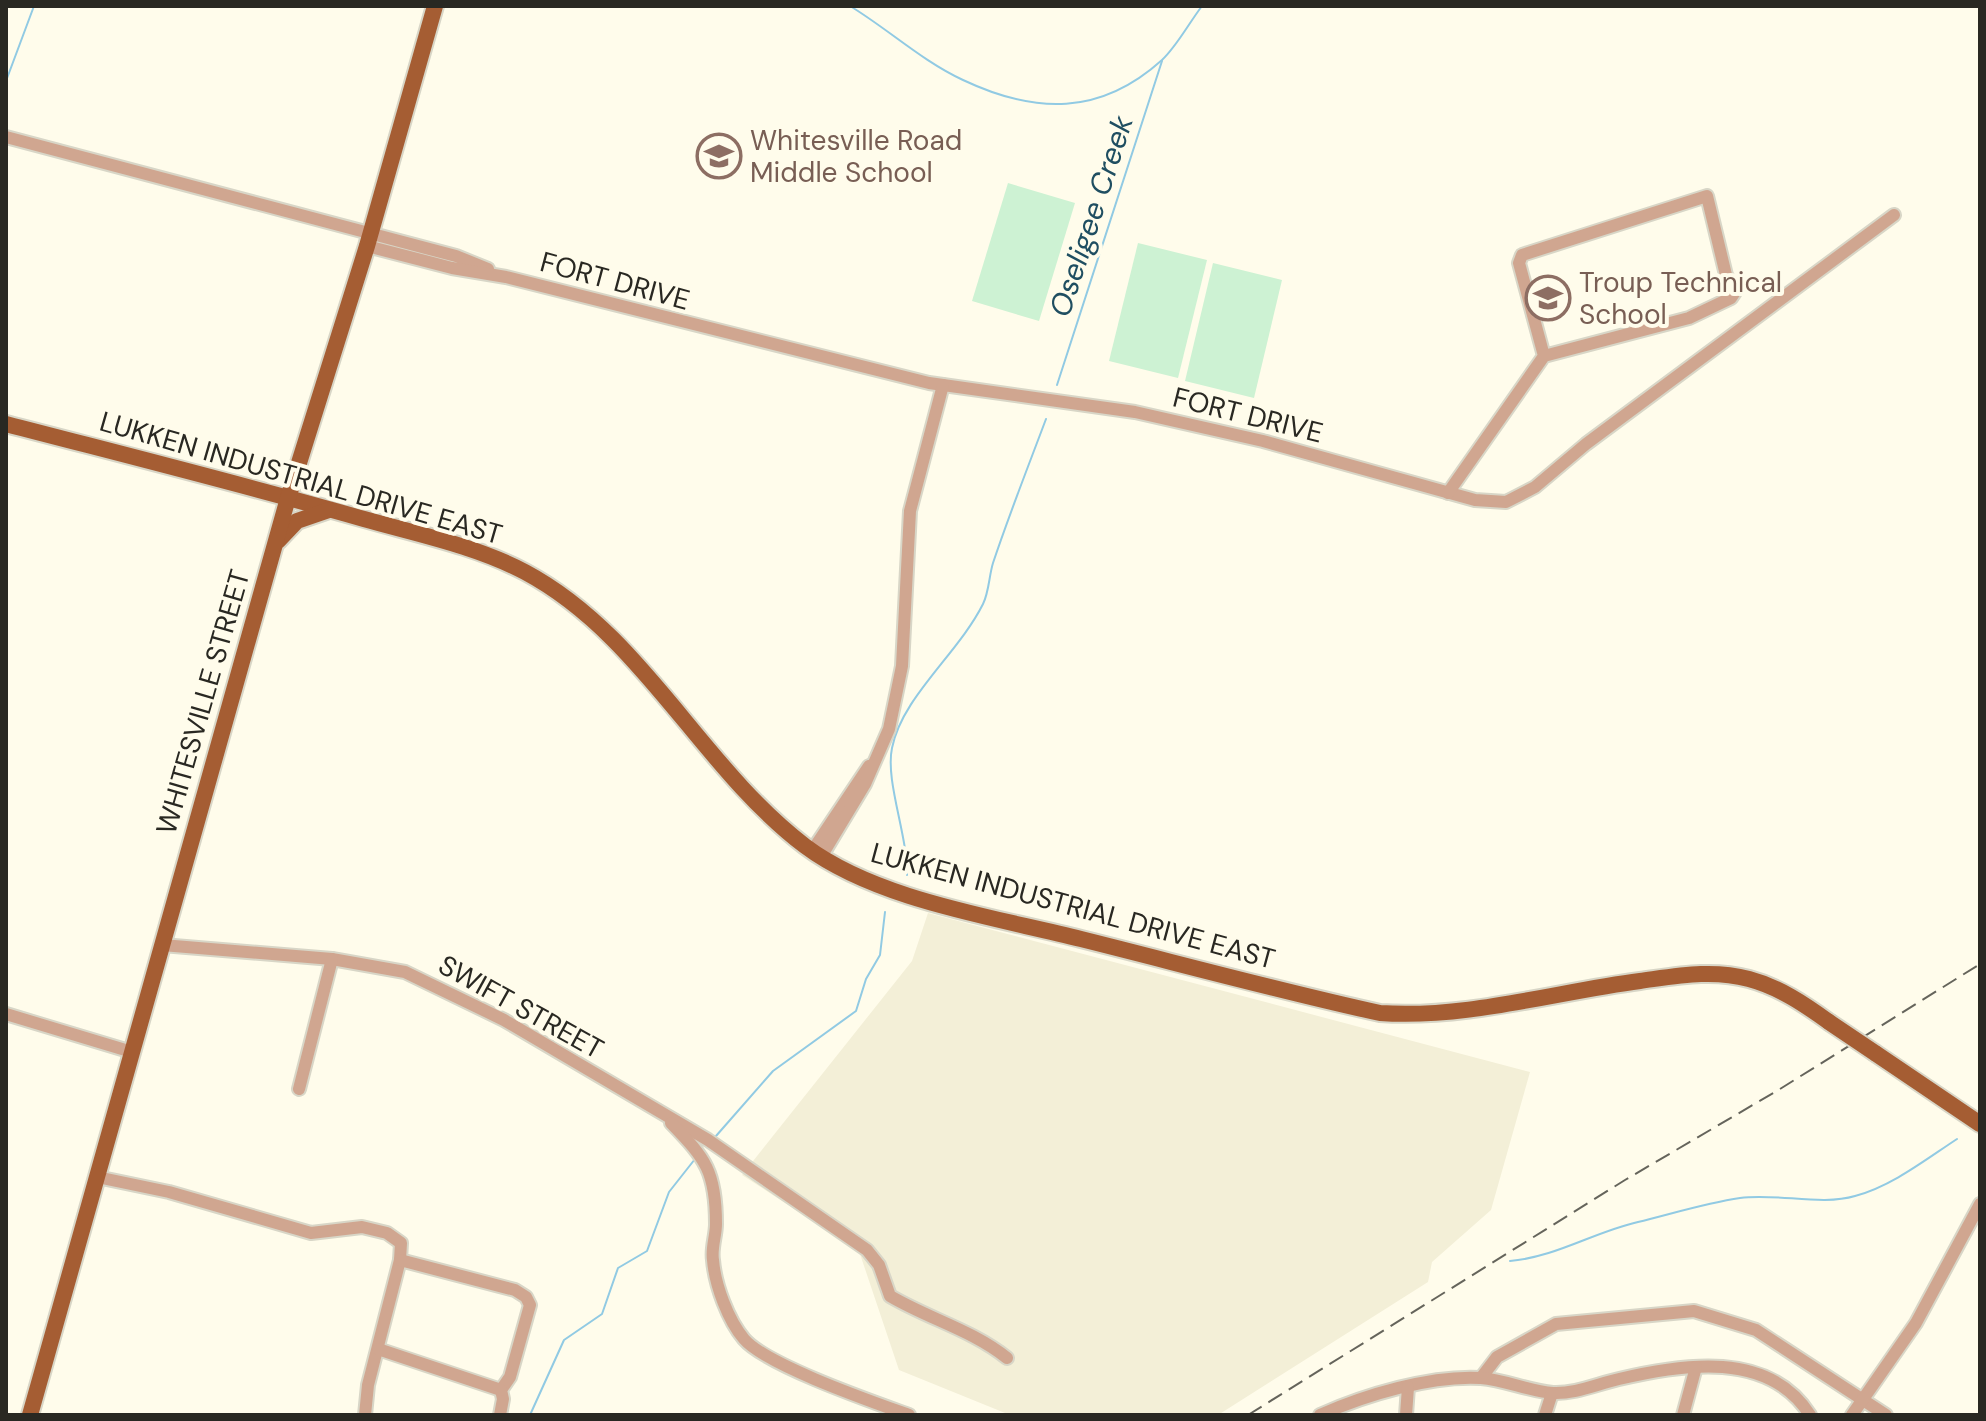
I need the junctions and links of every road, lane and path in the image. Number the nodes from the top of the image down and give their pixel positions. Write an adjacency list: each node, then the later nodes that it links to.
1 (435, 6): 4 (main road, WHITESVILLE STREET)
2 (6, 137): 4 (street, FORT DRIVE)
3 (1894, 215): 8 (street, FORT DRIVE)
4 (368, 240): 6 (street, FORT DRIVE); 9 (main road, WHITESVILLE STREET)
5 (1544, 356): 5 (street); 8 (street)
6 (943, 385): 8 (street, FORT DRIVE); 12 (street)
7 (6, 424): 9 (main road, LUKKEN INDUSTRIAL DRIVE EAST)
8 (1448, 493)
9 (288, 498): 10 (main road, LUKKEN INDUSTRIAL DRIVE EAST); 11 (main road, WHITESVILLE STREET)
10 (331, 510): 11 (main road); 12 (main road, LUKKEN INDUSTRIAL DRIVE EAST)
11 (275, 545): 13 (main road, WHITESVILLE STREET)
12 (816, 854): 19 (main road, LUKKEN INDUSTRIAL DRIVE EAST, bridge)
13 (162, 945): 14 (street, SWIFT STREET); 16 (main road, WHITESVILLE STREET)
14 (332, 959): 17 (street); 18 (street, SWIFT STREET)
15 (6, 1014): 16 (street)
16 (132, 1052): 20 (main road, WHITESVILLE STREET)
17 (299, 1089)
18 (658, 1111): 24 (street, SWIFT STREET); 34 (street, SWIFT STREET)
19 (1980, 1124)
20 (97, 1177): 22 (street); 31 (main road, WHITESVILLE STREET)
21 (1980, 1204): 30 (street)
22 (400, 1260): 23 (street); 28 (street)
23 (378, 1349): 28 (street); 32 (street)
24 (1007, 1358)
25 (1696, 1367): 29 (street); 38 (street); 39 (street)
26 (1481, 1378): 27 (street); 29 (street); 30 (street)
27 (1408, 1387): 35 (street); 36 (street)
28 (501, 1390): 33 (street)
29 (1552, 1393): 37 (street)
30 (1862, 1402): 40 (street); 41 (street)
31 (30, 1415)
32 (365, 1415)
33 (500, 1415)
34 (909, 1415)
35 (1320, 1415)
36 (1406, 1415)
37 (1545, 1415)
38 (1683, 1415)
39 (1810, 1415)
40 (1852, 1415)
41 (1886, 1415)

